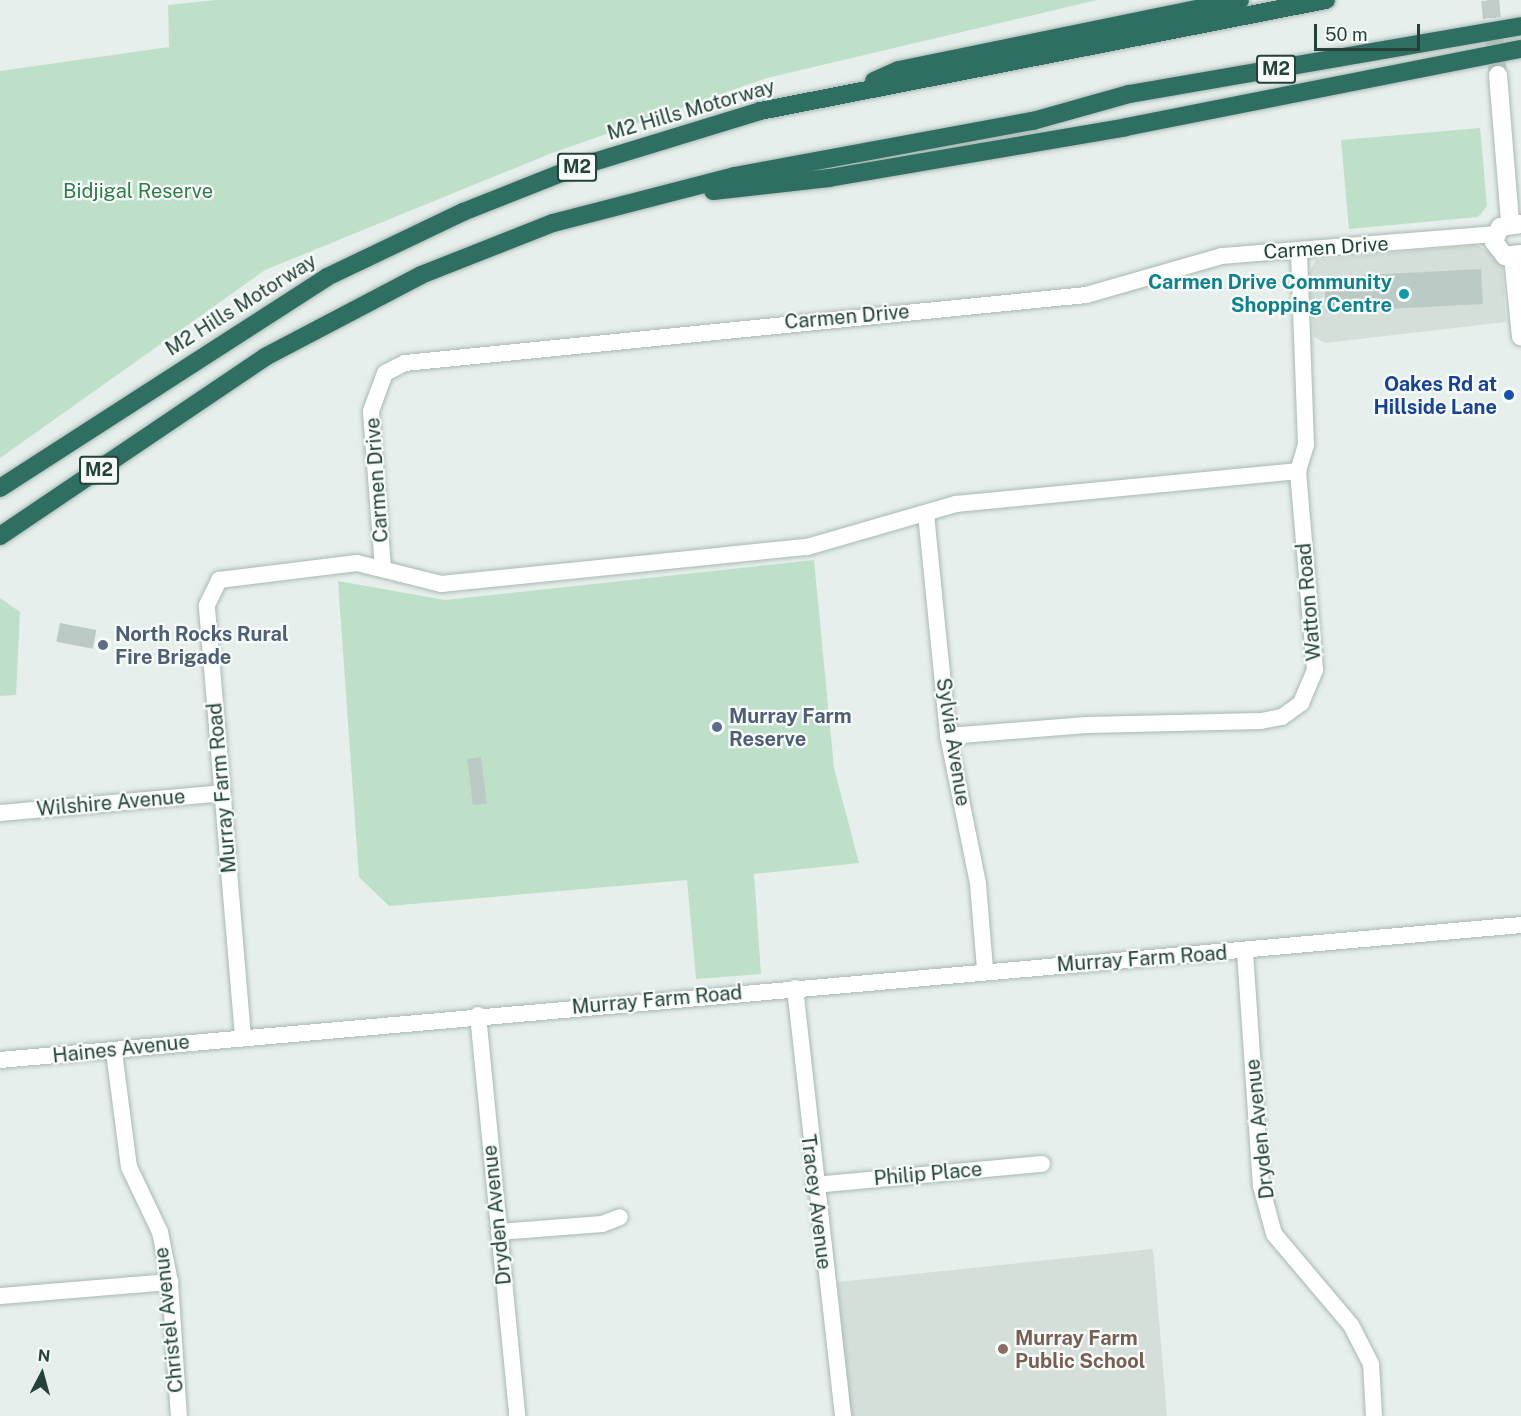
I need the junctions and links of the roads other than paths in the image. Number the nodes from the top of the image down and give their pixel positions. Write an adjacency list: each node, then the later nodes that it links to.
1 (1240, 0): 6 (highway, M2)
2 (1326, 0): 6 (highway, M2 Hills Motorway / M2)
3 (1521, 26): 7 (highway, M2)
4 (1521, 49): 7 (highway, M2)
5 (1498, 75): 8 (main road)
6 (839, 95): 14 (highway, M2 Hills Motorway / M2)
7 (633, 199): 16 (highway, M2)
8 (1516, 224): 9 (main road)
9 (1495, 234): 10 (street, Carmen Drive); 11 (main road)
10 (1299, 250): 13 (street, Watton Road); 17 (street, Carmen Drive)
11 (1517, 255): 12 (main road)
12 (1521, 337)
13 (1298, 471): 15 (street, Carmen Drive); 18 (street, Watton Road)
14 (0, 488)
15 (926, 513): 17 (street, Carmen Drive); 18 (street, Sylvia Avenue)
16 (2, 535)
17 (383, 568): 19 (street, Murray Farm Road)
18 (948, 736): 23 (street, Sylvia Avenue)
19 (222, 793): 20 (street, Wilshire Avenue); 26 (street, Murray Farm Road)
20 (0, 813)
21 (1521, 925): 22 (street, Murray Farm Road)
22 (1245, 952): 23 (street, Murray Farm Road); 38 (street, Dryden Avenue)
23 (985, 970): 24 (street, Murray Farm Road)
24 (795, 988): 25 (street, Murray Farm Road); 30 (street, Tracey Avenue)
25 (477, 1015): 26 (street, Murray Farm Road); 32 (street, Dryden Avenue)
26 (243, 1036): 27 (street, Haines Avenue)
27 (114, 1052): 28 (street, Haines Avenue); 33 (street, Christel Avenue)
28 (0, 1060)
29 (1042, 1164): 30 (street, Philip Place)
30 (814, 1185): 37 (street, Tracey Avenue)
31 (620, 1217): 32 (street)
32 (499, 1232): 36 (street, Dryden Avenue)
33 (170, 1282): 34 (street); 35 (street, Christel Avenue)
34 (0, 1296)
35 (179, 1416)
36 (517, 1416)
37 (843, 1416)
38 (1374, 1416)

